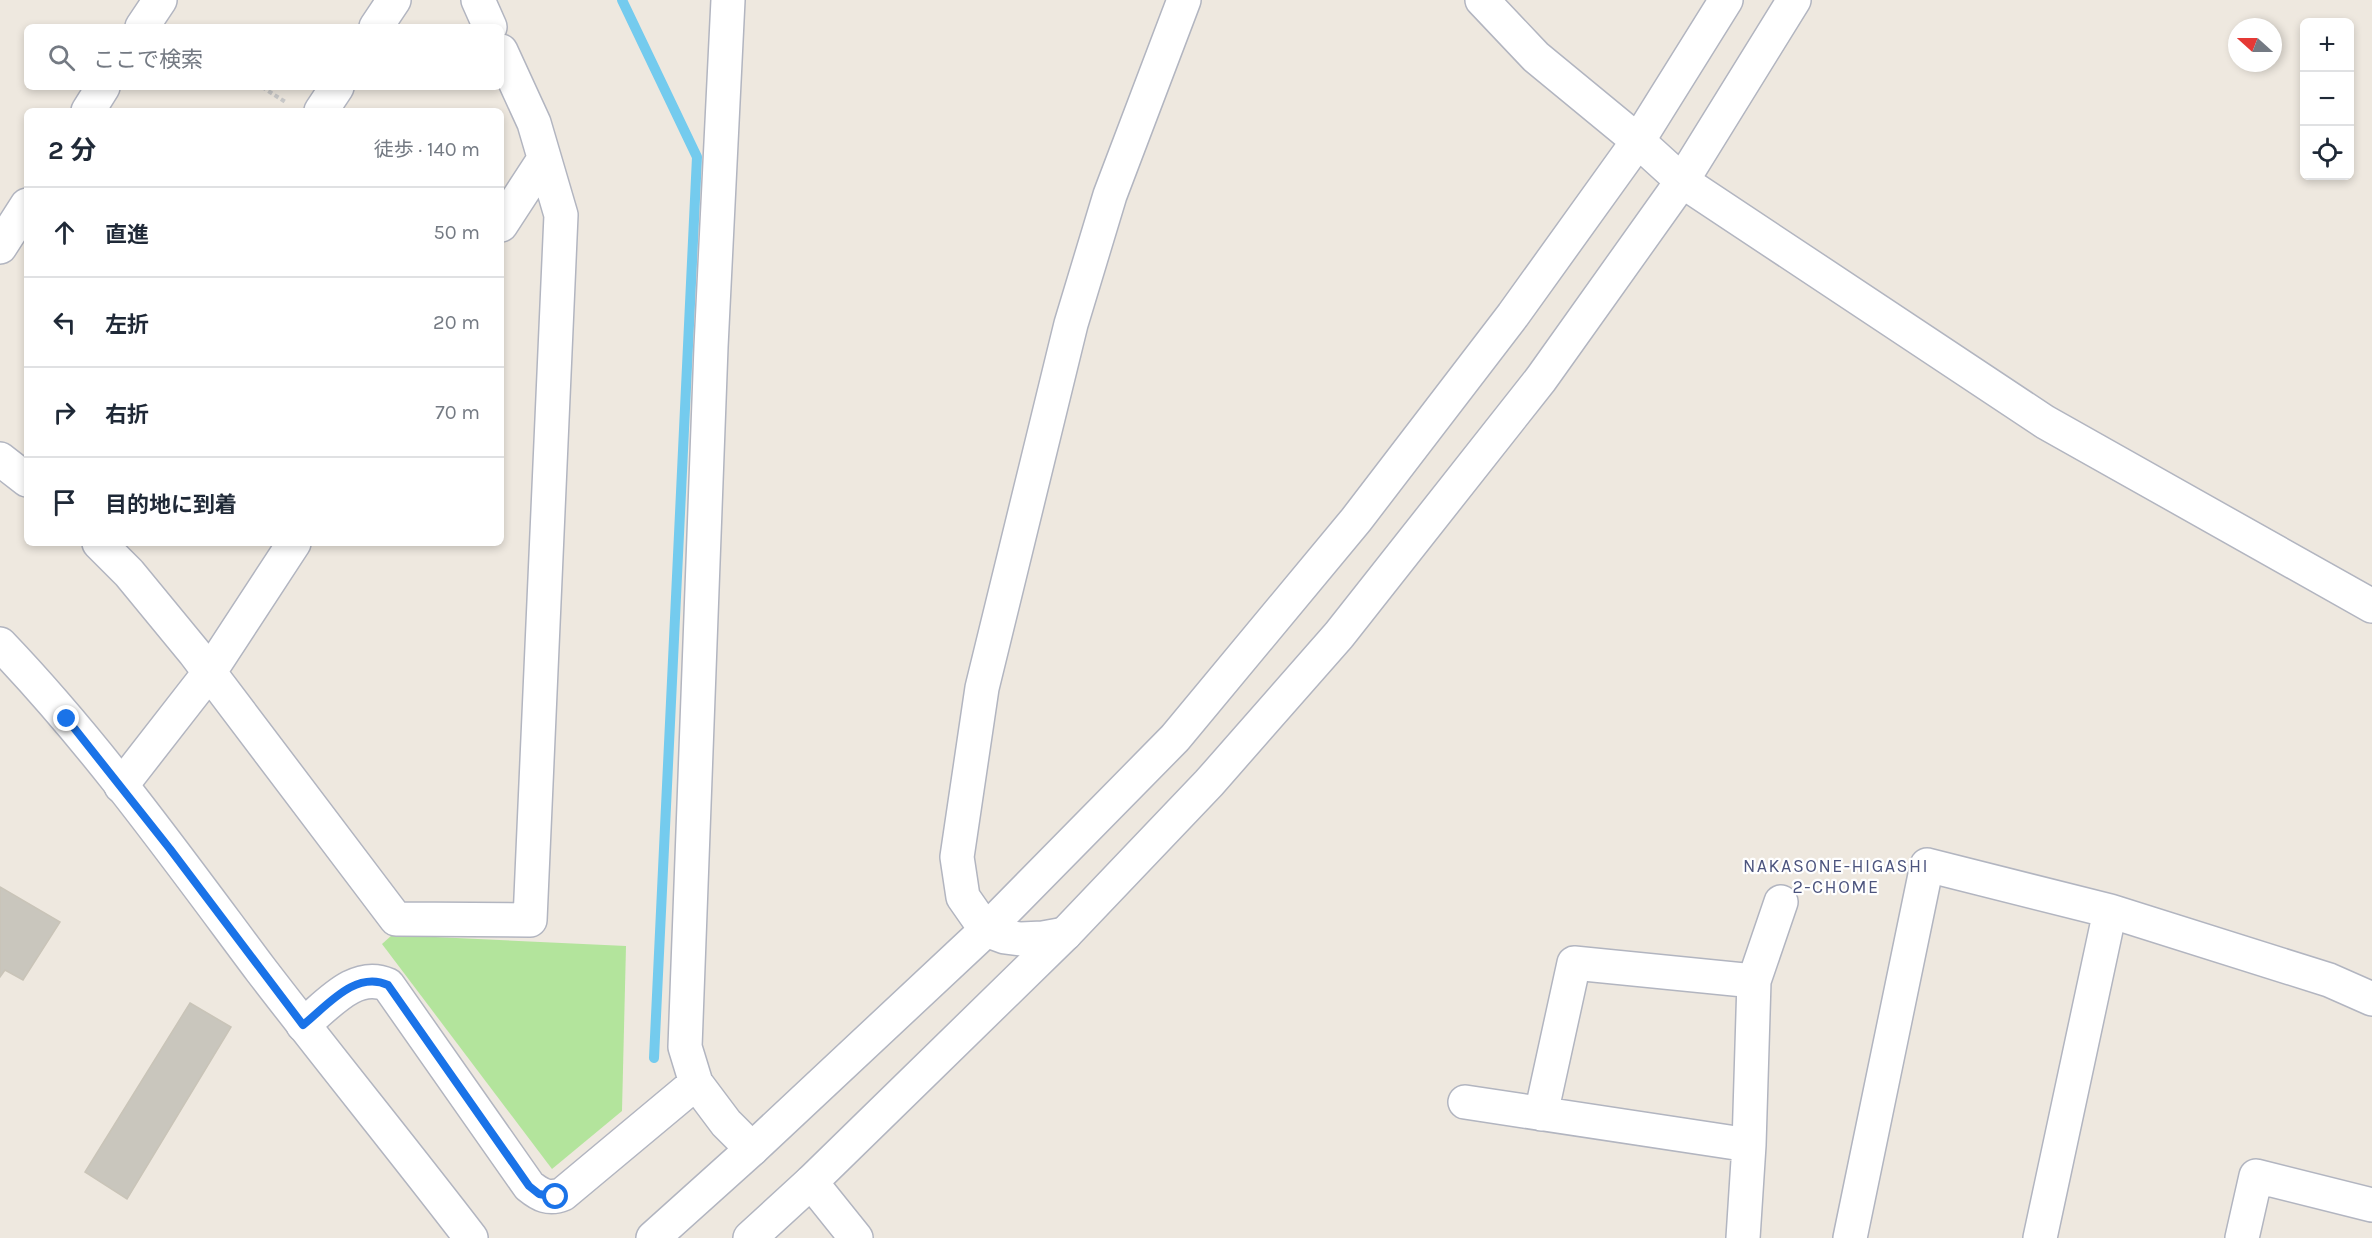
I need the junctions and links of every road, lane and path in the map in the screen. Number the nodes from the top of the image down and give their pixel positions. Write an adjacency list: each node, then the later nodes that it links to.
1 (160, 0): 9 (street)
2 (393, 0): 10 (street)
3 (478, 0): 11 (street)
4 (728, 0): 40 (street)
5 (1184, 0): 35 (street)
6 (1482, 0): 19 (street)
7 (1726, 0): 19 (street)
8 (1794, 0): 21 (street)
9 (144, 24)
10 (378, 24)
11 (489, 24)
12 (504, 58): 20 (street)
13 (101, 90): 17 (street)
14 (266, 90): 16 (path)
15 (335, 90): 18 (street)
16 (289, 105)
17 (90, 108)
18 (323, 108)
19 (1638, 141): 21 (street); 35 (street)
20 (544, 159): 23 (street); 31 (street)
21 (1682, 181): 29 (street); 36 (street)
22 (24, 210): 24 (street)
23 (504, 220)
24 (0, 247)
25 (0, 459): 26 (street)
26 (24, 478)
27 (102, 546): 31 (street)
28 (292, 546): 31 (street)
29 (2372, 606)
30 (0, 644): 32 (street)
31 (209, 673): 32 (street)
32 (121, 786): 39 (street)
33 (1781, 902): 37 (street)
34 (2110, 911): 38 (street); 52 (street); 53 (street)
35 (986, 930): 36 (street); 44 (street)
36 (1065, 934): 45 (street)
37 (1754, 981): 42 (street); 43 (street)
38 (2372, 999)
39 (303, 1025): 40 (street); 47 (street)
40 (696, 1083): 44 (street)
41 (1465, 1102): 42 (street)
42 (1541, 1114): 43 (street)
43 (1749, 1145): 51 (street)
44 (752, 1149): 48 (street)
45 (811, 1182): 49 (street); 50 (street)
46 (2372, 1205): 54 (street)
47 (471, 1238)
48 (653, 1238)
49 (750, 1238)
50 (856, 1238)
51 (1743, 1238)
52 (1850, 1238)
53 (2040, 1238)
54 (2242, 1238)

